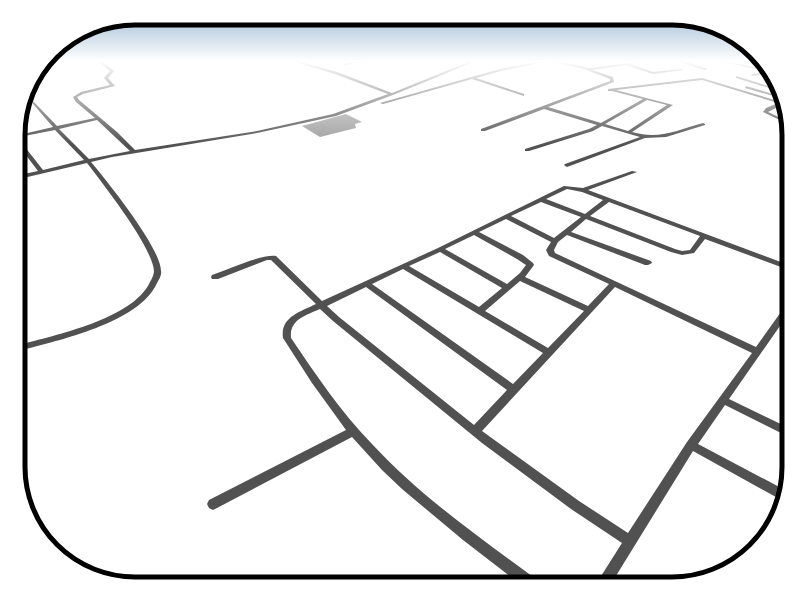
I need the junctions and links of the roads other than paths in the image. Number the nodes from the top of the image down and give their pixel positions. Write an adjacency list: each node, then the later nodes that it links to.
1 (99, 89): 20 (street)
2 (379, 89): 11 (street)
3 (404, 89): 11 (street)
4 (430, 89): 19 (street)
5 (506, 89): 12 (street)
6 (595, 89): 18 (street)
7 (617, 89): 10 (street)
8 (735, 89): 15 (street)
9 (753, 89): 13 (street)
10 (609, 90): 14 (street)
11 (392, 94): 19 (street)
12 (523, 95)
13 (774, 95)
14 (647, 99): 22 (street); 26 (street)
15 (776, 102)
16 (34, 103): 24 (street)
17 (777, 105): 21 (street)
18 (545, 108): 22 (street); 25 (street)
19 (350, 110): 31 (street)
20 (98, 119): 24 (street); 31 (street)
21 (781, 120)
22 (602, 124): 26 (street); 29 (street)
23 (703, 124): 28 (street)
24 (56, 128): 27 (street); 32 (street)
25 (483, 130)
26 (629, 132): 28 (street)
27 (25, 135)
28 (644, 137): 33 (street)
29 (527, 150)
30 (25, 151): 34 (street)
31 (133, 151): 32 (street)
32 (88, 160): 34 (street); 59 (street)
33 (566, 165)
34 (41, 171): 36 (street)
35 (634, 172): 37 (street)
36 (25, 175)
37 (583, 190): 38 (street); 39 (street)
38 (540, 199): 40 (street); 41 (street)
39 (607, 200): 41 (street); 44 (street)
40 (506, 216): 42 (street); 45 (street)
41 (586, 217): 43 (street); 44 (street)
42 (474, 232): 46 (street); 51 (street)
43 (566, 232): 45 (street); 47 (street)
44 (704, 236): 48 (street)
45 (555, 241): 53 (street)
46 (440, 249): 49 (street); 54 (street)
47 (648, 263)
48 (782, 265)
49 (403, 266): 52 (street); 57 (street)
50 (215, 277): 55 (street)
51 (520, 278): 54 (street); 56 (street)
52 (366, 283): 55 (street); 62 (street)
53 (614, 284): 56 (street); 61 (street)
54 (508, 288): 57 (street)
55 (319, 304): 65 (street); 66 (street)
56 (589, 310): 60 (street)
57 (479, 311): 60 (street)
58 (782, 317): 61 (street)
59 (25, 346)
60 (550, 352): 62 (street)
61 (756, 352): 63 (street)
62 (514, 390): 66 (street)
63 (723, 400): 64 (street); 67 (street)
64 (782, 430)
65 (354, 431): 69 (street); 71 (street)
66 (475, 431): 70 (street)
67 (691, 445): 68 (street); 70 (street)
68 (779, 493)
69 (213, 504)
70 (630, 541): 72 (street)
71 (521, 577)
72 (607, 577)

